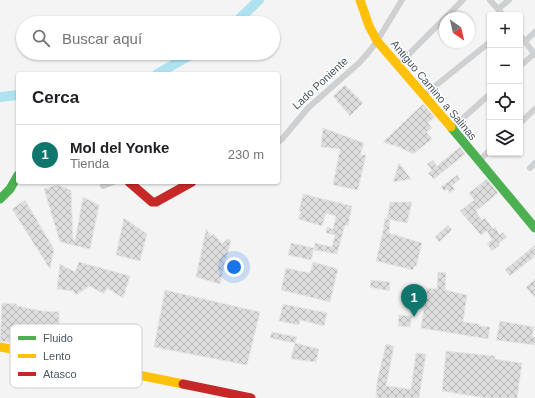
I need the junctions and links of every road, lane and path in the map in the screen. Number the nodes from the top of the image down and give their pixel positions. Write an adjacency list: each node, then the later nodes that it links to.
1 (360, 0): 10 (street, Antiguo Camino a Salinas)
2 (402, 0): 10 (street, Lado Poniente)
3 (462, 0): 15 (street)
4 (490, 0): 6 (street)
5 (509, 0): 6 (street)
6 (498, 9): 7 (street)
7 (500, 12)
8 (535, 32): 11 (street)
9 (523, 39): 11 (street)
10 (377, 41): 15 (street, Antiguo Camino a Salinas); 21 (street, Lado Poniente)
11 (525, 41): 13 (street)
12 (487, 44): 16 (street)
13 (534, 54): 14 (street)
14 (523, 63)
15 (398, 65): 16 (street, Antiguo Camino a Salinas)
16 (424, 95): 20 (street, Antiguo Camino a Salinas)
17 (487, 97): 20 (street)
18 (535, 109): 19 (street)
19 (522, 120)
20 (452, 128): 23 (street, Antiguo Camino a Salinas)
21 (280, 140)
22 (487, 153): 23 (street)
23 (479, 161): 32 (street, Antiguo Camino a Salinas)
24 (535, 163): 25 (street)
25 (530, 168)
26 (16, 178): 31 (street)
27 (108, 184): 30 (street)
28 (131, 184): 29 (street)
29 (188, 184)
30 (103, 186)
31 (0, 199)
32 (535, 228)
33 (0, 347): 34 (street)
34 (10, 349)
35 (142, 376): 36 (street)
36 (251, 398)

